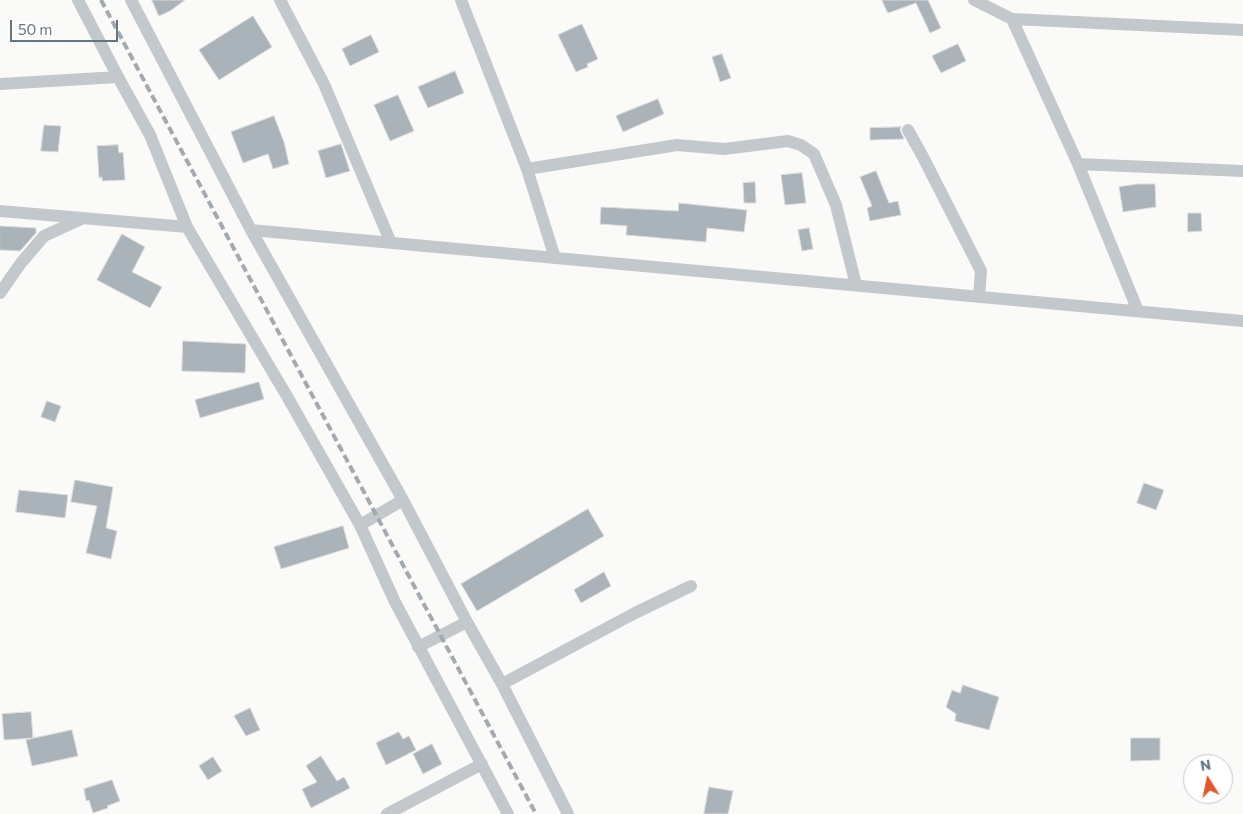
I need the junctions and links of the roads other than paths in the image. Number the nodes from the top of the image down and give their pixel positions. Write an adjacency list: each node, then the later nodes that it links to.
1 (78, 0): 8 (street)
2 (131, 0): 17 (street)
3 (280, 0): 18 (street)
4 (461, 0): 12 (street)
5 (974, 0): 6 (street)
6 (1012, 19): 7 (street); 11 (street)
7 (1243, 30)
8 (118, 77): 9 (street); 16 (street)
9 (0, 84)
10 (908, 130): 22 (street)
11 (1078, 164): 13 (street); 23 (street)
12 (527, 169): 19 (street); 20 (street)
13 (1243, 171)
14 (0, 211): 15 (street)
15 (84, 218): 16 (street); 21 (street)
16 (187, 227): 26 (street)
17 (251, 230): 18 (street); 25 (street)
18 (391, 243): 19 (street)
19 (555, 258): 20 (street)
20 (856, 285): 22 (street)
21 (0, 293)
22 (979, 297): 23 (street)
23 (1138, 311): 24 (street)
24 (1243, 321)
25 (403, 500): 26 (street); 28 (street)
26 (360, 525): 29 (street)
27 (691, 586): 30 (street)
28 (467, 622): 29 (street); 30 (street)
29 (418, 647): 31 (street)
30 (502, 684): 34 (street)
31 (482, 764): 32 (street); 33 (street)
32 (388, 814)
33 (508, 814)
34 (568, 814)

